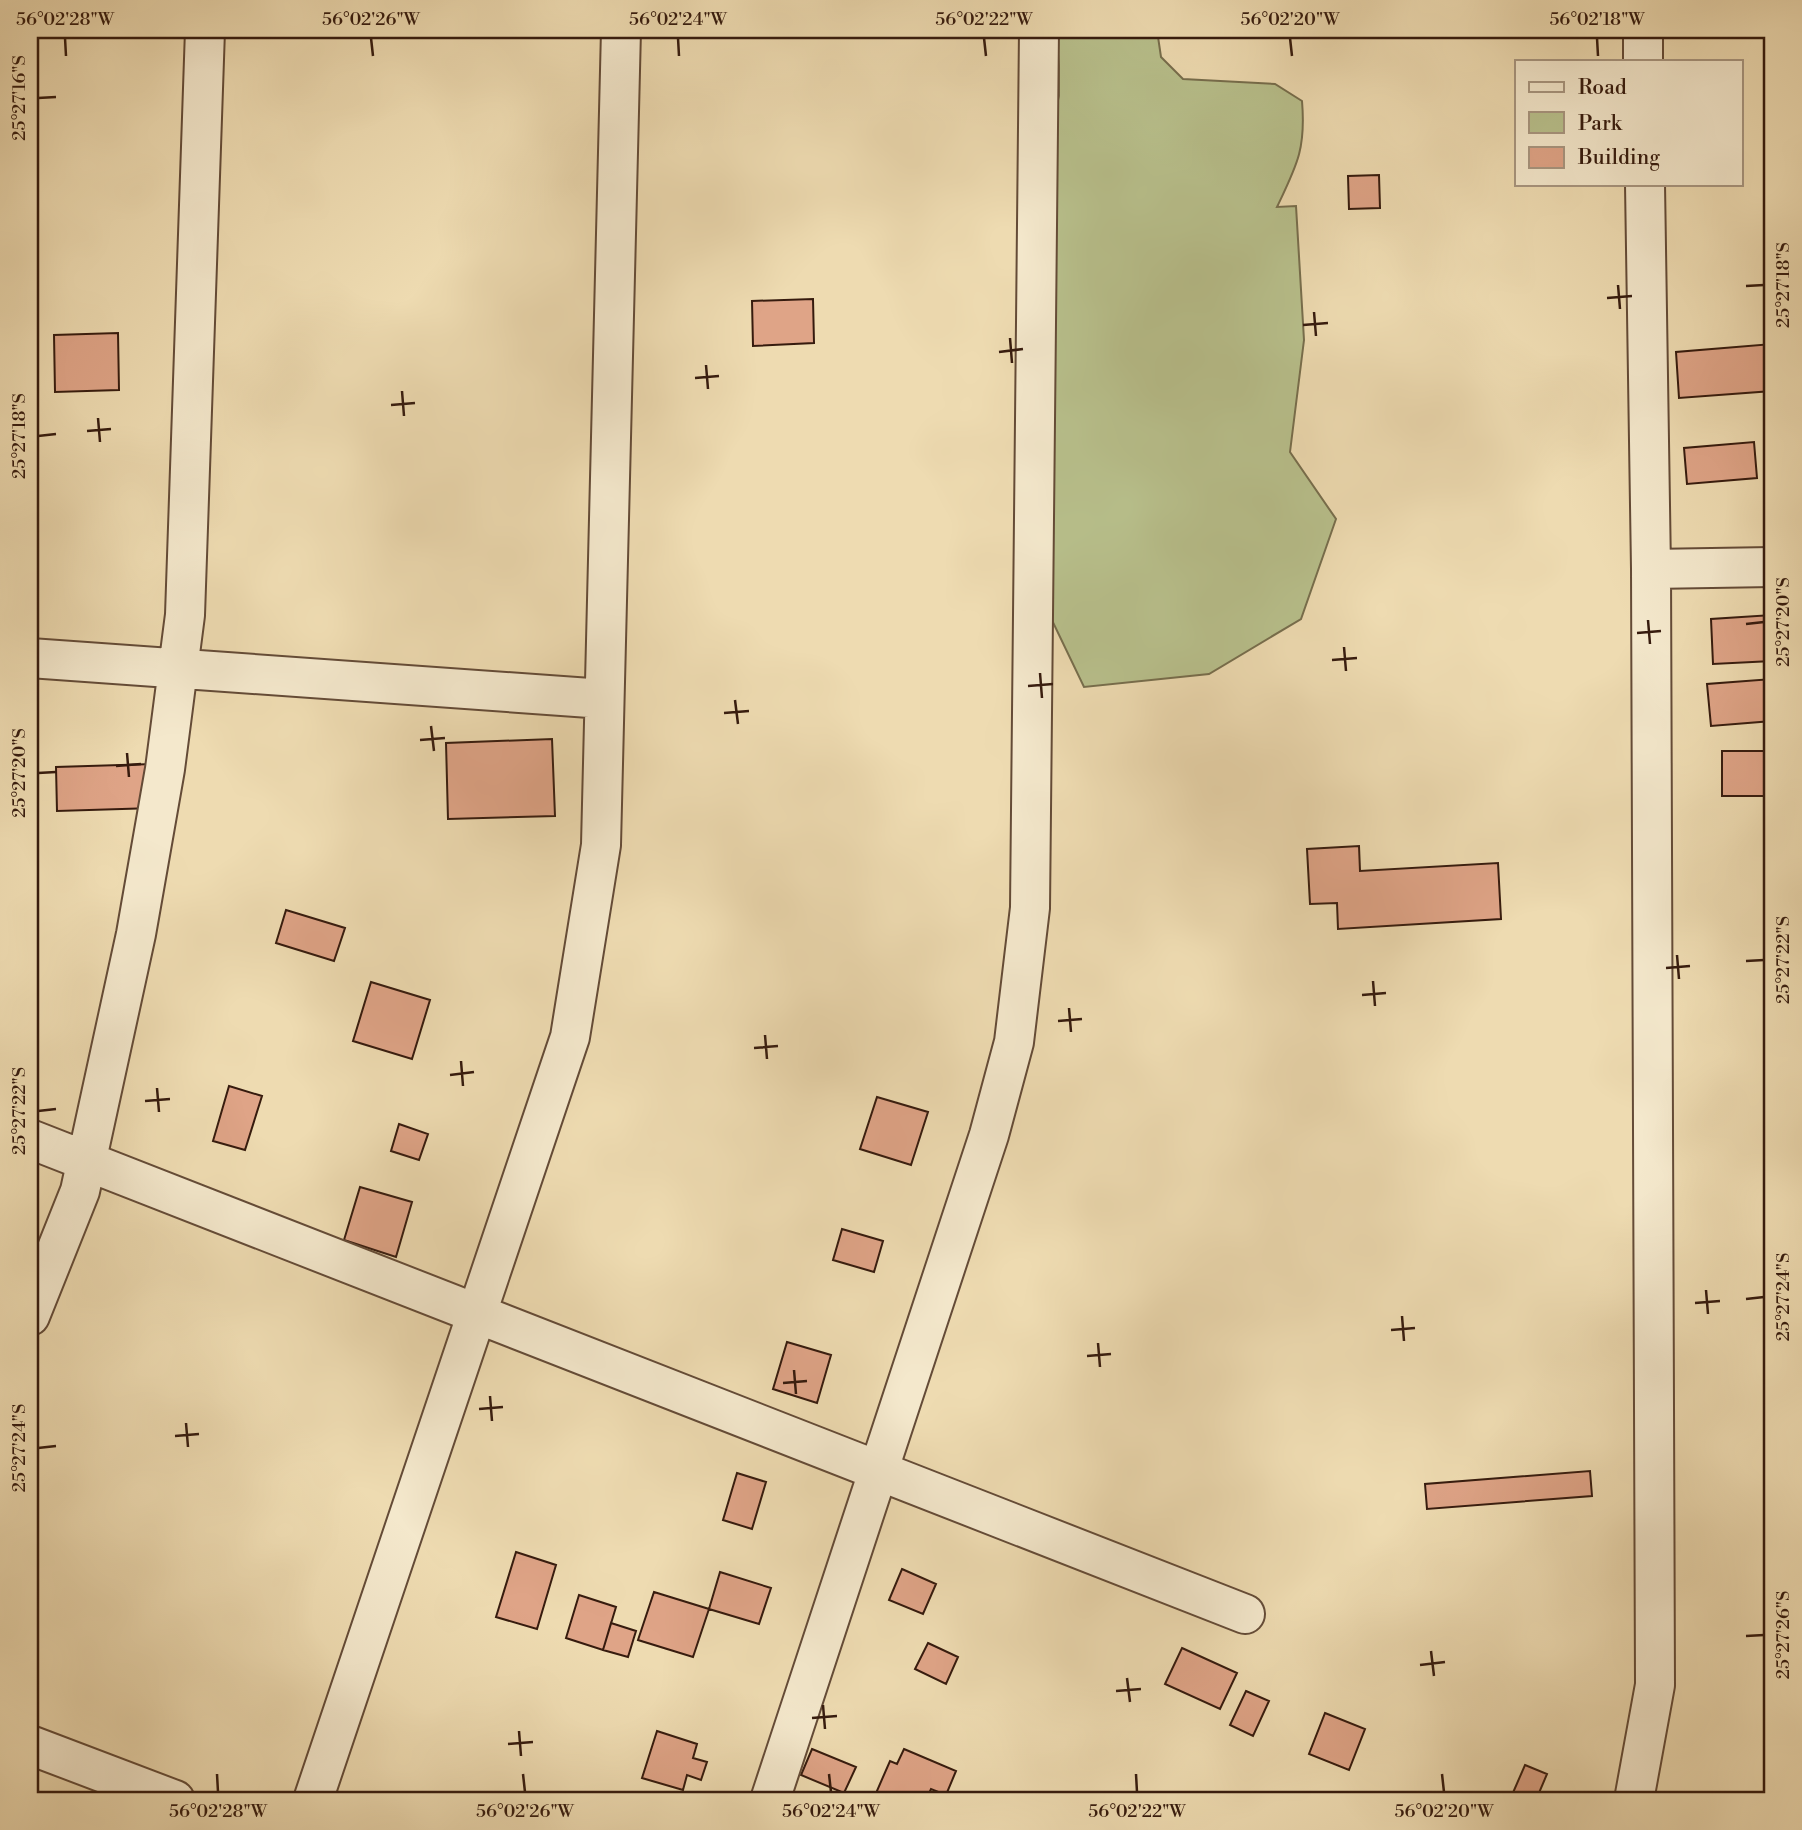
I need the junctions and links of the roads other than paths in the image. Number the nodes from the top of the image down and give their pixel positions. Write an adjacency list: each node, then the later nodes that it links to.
1 (205, 30): 10 (street)
2 (621, 30): 11 (street)
3 (1039, 30): 16 (street)
4 (1643, 30): 5 (street)
5 (1643, 60)
6 (1645, 186): 8 (street)
7 (1772, 567): 8 (street)
8 (1651, 569): 22 (street)
9 (30, 658): 10 (street)
10 (178, 669): 11 (street); 13 (street)
11 (604, 699): 14 (street)
12 (30, 1139): 13 (street)
13 (86, 1161): 14 (street); 15 (street)
14 (477, 1314): 16 (street); 20 (street)
15 (30, 1316)
16 (878, 1471): 17 (street); 21 (street)
17 (1245, 1614)
18 (30, 1745): 19 (street)
19 (175, 1800)
20 (313, 1800)
21 (770, 1800)
22 (1634, 1800)

